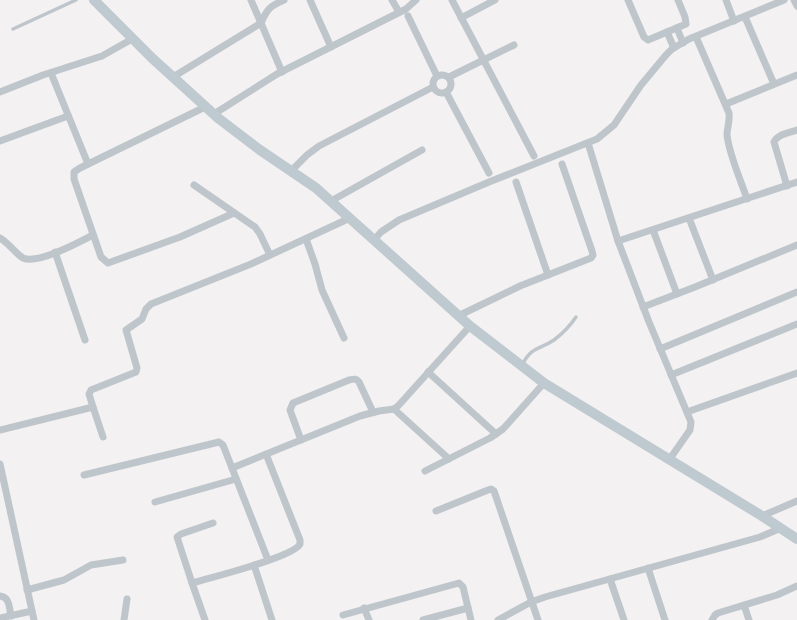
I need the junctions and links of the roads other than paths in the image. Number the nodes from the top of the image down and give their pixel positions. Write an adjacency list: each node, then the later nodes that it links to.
1 (76, 0): 23 (lane)
2 (252, 0): 21 (street)
3 (284, 0): 21 (street)
4 (310, 0): 29 (street)
5 (392, 0): 16 (street)
6 (416, 0): 16 (street)
7 (452, 0): 19 (street)
8 (495, 0): 19 (street)
9 (628, 0): 24 (street)
10 (678, 0): 22 (street)
11 (726, 0): 20 (street)
12 (784, 0): 18 (street)
13 (794, 0): 15 (street)
14 (97, 1): 26 (street)
15 (797, 6)
16 (399, 12): 29 (street)
17 (408, 16): 35 (street)
18 (745, 16): 20 (street); 38 (street)
19 (461, 18): 31 (street)
20 (734, 21): 25 (street)
21 (261, 23): 33 (street); 36 (street)
22 (677, 28): 24 (street); 27 (street)
23 (13, 29)
24 (667, 32): 30 (street)
25 (696, 37): 27 (street); 42 (street)
26 (132, 39): 32 (street); 36 (street)
27 (683, 43): 30 (street)
28 (514, 44): 31 (street)
29 (331, 47): 33 (street)
30 (674, 48): 48 (street)
31 (482, 60): 37 (street); 50 (street)
32 (51, 72): 40 (street); 45 (street)
33 (282, 72): 44 (street)
34 (797, 75): 38 (street)
35 (436, 76): 37 (street); 39 (street)
36 (172, 77): 43 (street)
37 (448, 77): 41 (street)
38 (774, 84): 42 (street)
39 (433, 87): 41 (street); 53 (street)
40 (0, 92)
41 (446, 92): 54 (street)
42 (726, 104): 59 (street)
43 (205, 107): 44 (street); 51 (street)
44 (214, 114): 53 (street)
45 (68, 116): 47 (street); 51 (street)
46 (797, 130): 58 (street)
47 (0, 141)
48 (588, 143): 68 (street); 69 (street)
49 (422, 150): 60 (street)
50 (534, 156)
51 (88, 164): 65 (street)
52 (562, 164): 73 (street)
53 (291, 171): 60 (street)
54 (489, 173)
55 (516, 182): 73 (street)
56 (797, 182): 58 (street)
57 (194, 185): 61 (street)
58 (788, 186): 59 (street)
59 (747, 199): 63 (street)
60 (331, 201): 62 (street)
61 (234, 213): 65 (street); 72 (street)
62 (350, 218): 67 (street); 68 (street)
63 (689, 218): 64 (street); 74 (street)
64 (653, 230): 69 (street); 76 (street)
65 (93, 235): 71 (street)
66 (0, 238): 71 (street)
67 (306, 239): 72 (street); 82 (street)
68 (374, 240): 78 (street)
69 (618, 241): 77 (street)
70 (797, 245): 74 (street)
71 (55, 252): 83 (street)
72 (270, 255): 90 (street)
73 (548, 275): 78 (street)
74 (713, 280): 76 (street)
75 (797, 292): 84 (street)
76 (677, 294): 77 (street)
77 (643, 307): 84 (street)
78 (458, 316): 81 (street)
79 (576, 317): 85 (lane)
80 (797, 324): 88 (street)
81 (470, 326): 85 (street); 86 (street)
82 (344, 338)
83 (85, 340)
84 (660, 349): 88 (street)
85 (522, 366): 89 (street)
86 (428, 372): 91 (street); 95 (street)
87 (797, 373): 93 (street)
88 (672, 375): 93 (street)
89 (544, 383): 95 (street); 100 (street)
90 (93, 407): 94 (street); 96 (street)
91 (394, 409): 92 (street); 99 (street)
92 (373, 412): 97 (street); 97 (street)
93 (687, 412): 100 (street)
94 (0, 430)
95 (496, 434): 99 (street)
96 (103, 437)
97 (301, 440): 98 (street)
98 (266, 454): 102 (street); 115 (street)
99 (450, 459): 103 (street)
100 (669, 460): 110 (street)
101 (0, 464): 106 (street)
102 (232, 468): 104 (street); 105 (street)
103 (425, 471)
104 (84, 475)
105 (236, 479): 108 (street); 115 (street)
106 (2, 485): 121 (street)
107 (797, 501): 110 (street)
108 (155, 502)
109 (436, 511): 124 (street)
110 (762, 516): 112 (street)
111 (213, 523): 119 (street)
112 (781, 528): 113 (street); 117 (street)
113 (796, 537)
114 (123, 560): 121 (street)
115 (268, 560): 116 (street)
116 (254, 565): 119 (street); 135 (street)
117 (648, 568): 118 (street); 142 (street)
118 (610, 579): 124 (street); 141 (street)
119 (192, 583): 134 (street)
120 (797, 586): 125 (street)
121 (27, 590): 128 (street)
122 (0, 596): 130 (street)
123 (127, 599): 133 (street)
124 (531, 602): 139 (street); 140 (street)
125 (744, 605): 143 (street); 144 (street)
126 (364, 608): 127 (street); 129 (street); 136 (street)
127 (468, 608): 137 (street); 138 (street)
128 (32, 611): 130 (street); 132 (street)
129 (343, 615)
130 (11, 616): 131 (street)
131 (0, 618)
132 (34, 620)
133 (124, 620)
134 (205, 620)
135 (272, 620)
136 (369, 620)
137 (422, 620)
138 (471, 620)
139 (499, 620)
140 (538, 620)
141 (624, 620)
142 (665, 620)
143 (712, 620)
144 (749, 620)

